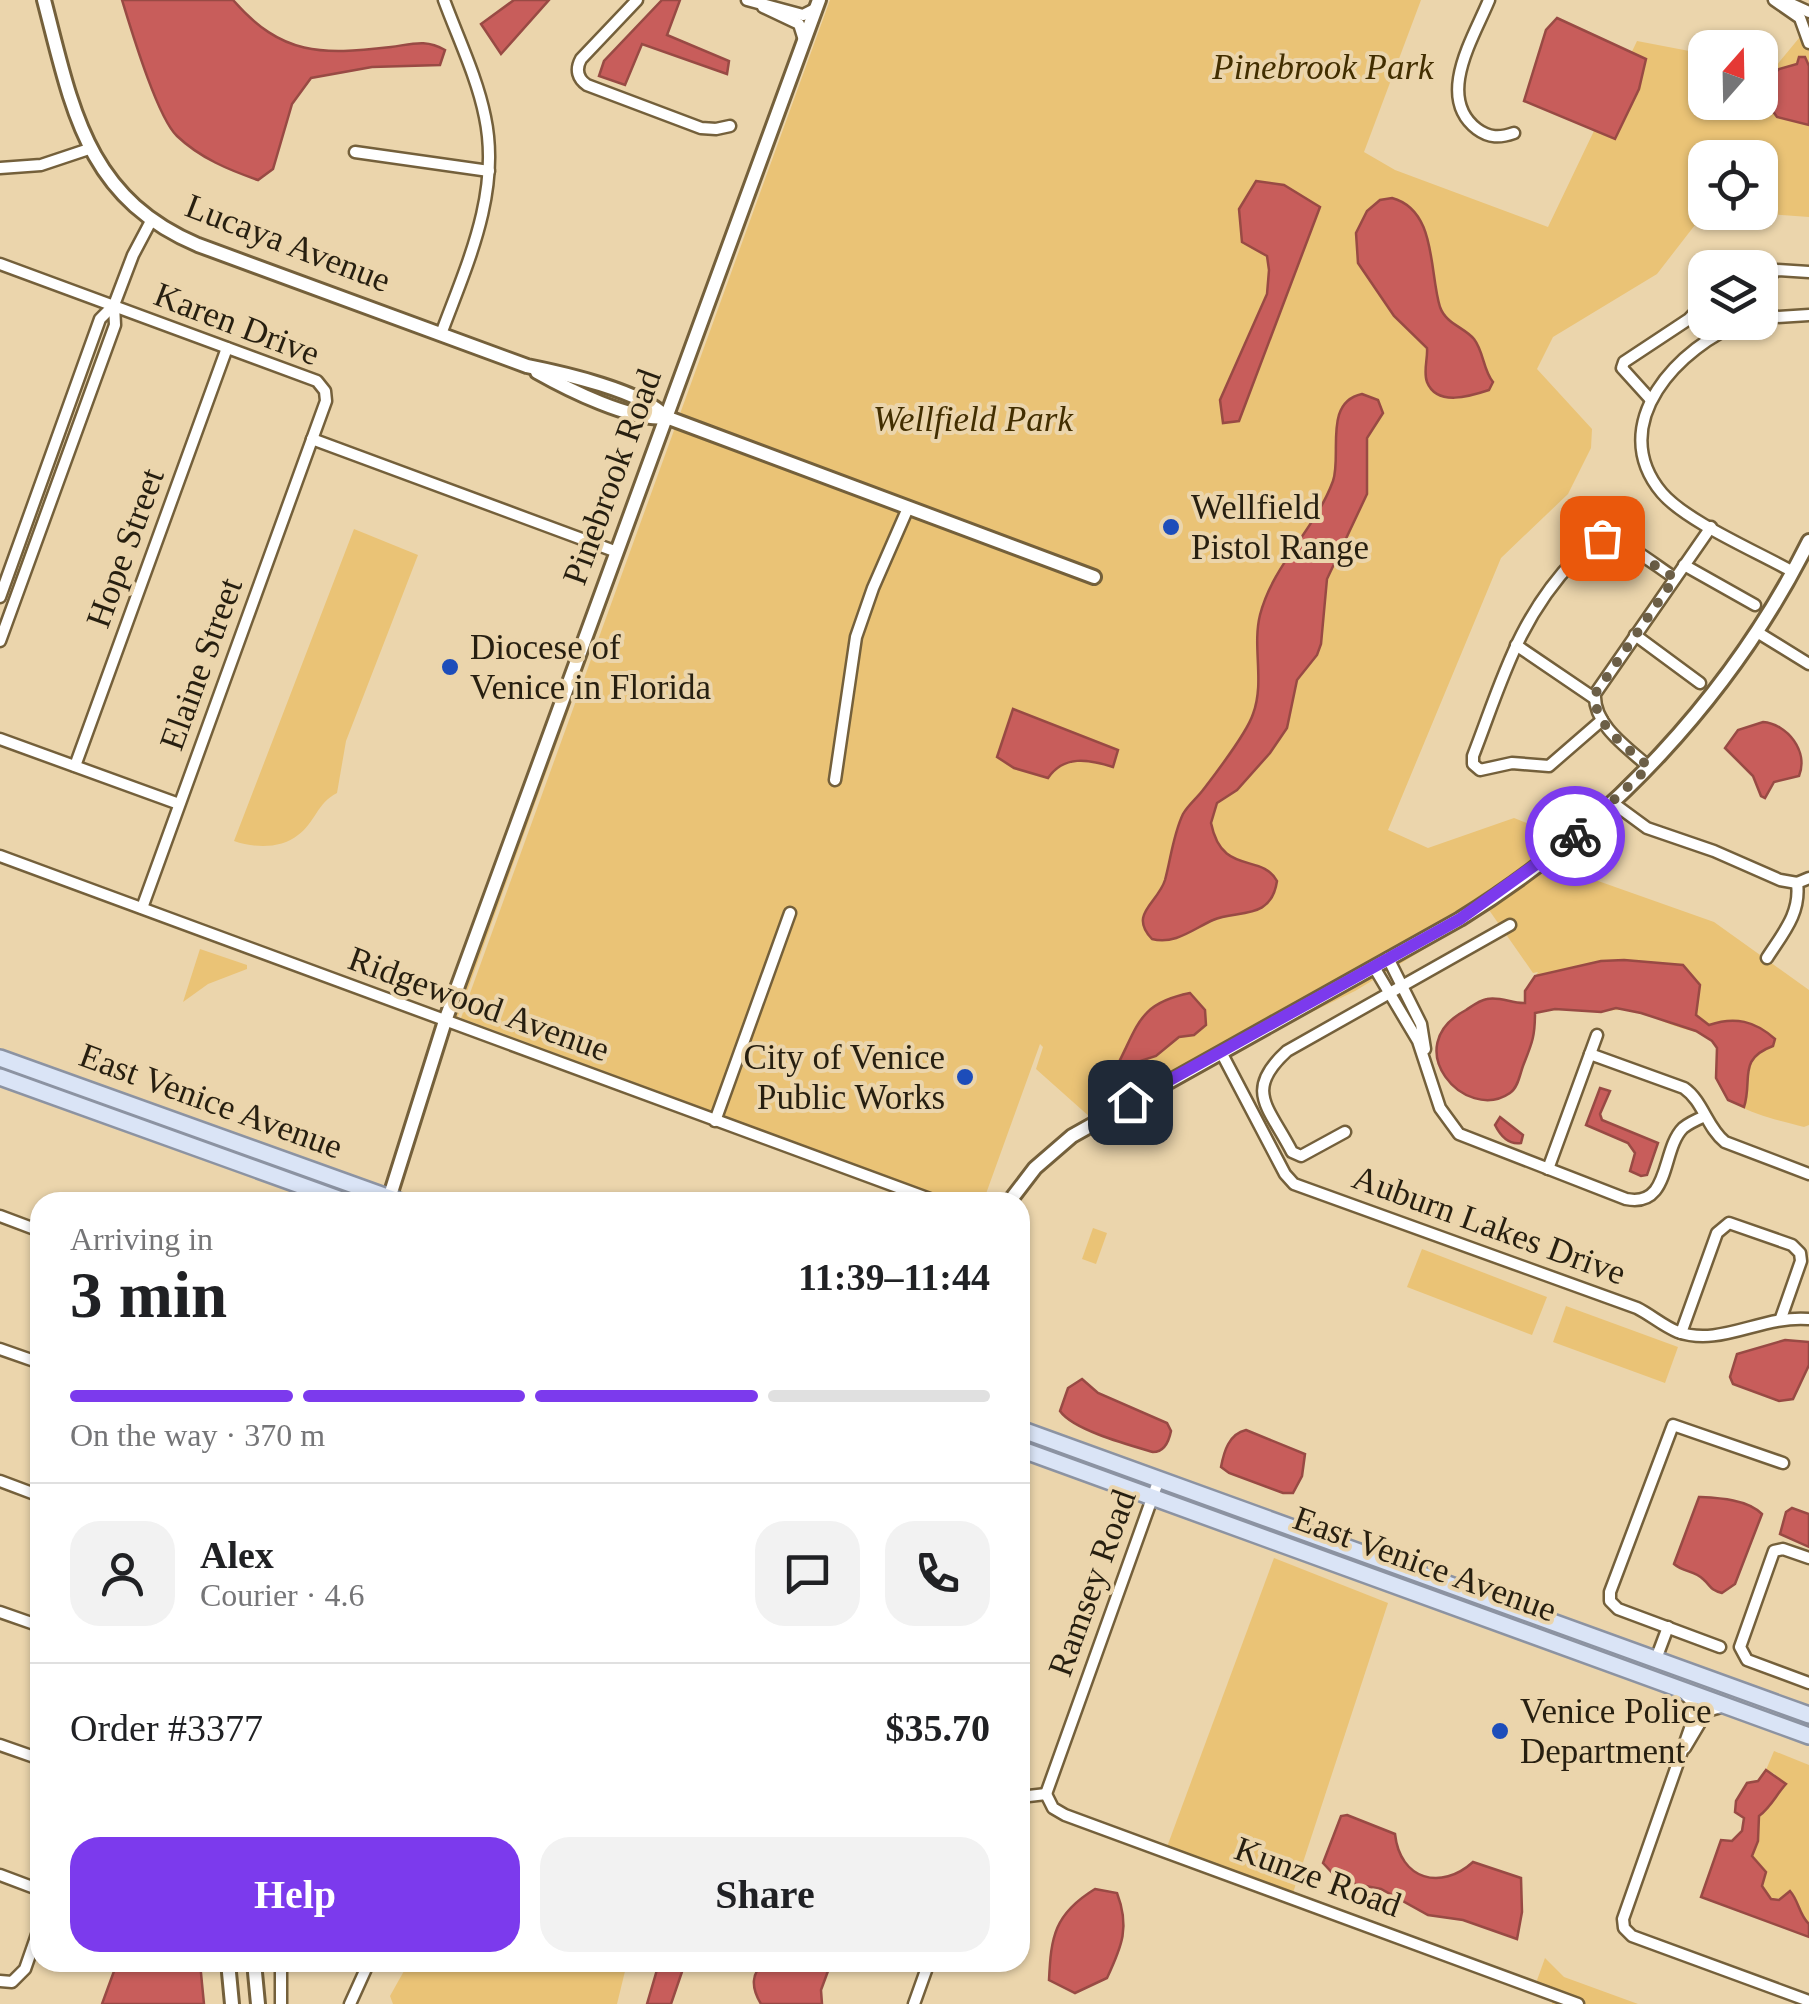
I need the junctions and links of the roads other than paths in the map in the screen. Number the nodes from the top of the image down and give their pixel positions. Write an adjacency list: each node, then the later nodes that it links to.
1 (44, 0): 14 (street, Lucaya Avenue)
2 (444, 0): 17 (street)
3 (638, 0): 12 (street)
4 (1489, 0): 13 (street)
5 (1773, 0): 8 (street); 9 (street)
6 (753, 2): 7 (street); 10 (street)
7 (817, 4): 10 (street, Pinebrook Road)
8 (1809, 12)
9 (1806, 24): 11 (street)
10 (804, 40): 30 (street, Pinebrook Road)
11 (1809, 42)
12 (730, 126)
13 (1514, 133)
14 (89, 148): 16 (street); 18 (street, Lucaya Avenue)
15 (355, 152): 17 (street)
16 (0, 168)
17 (489, 172): 26 (street)
18 (152, 221): 22 (street); 26 (street, Lucaya Avenue)
19 (0, 264): 22 (street, Karen Drive)
20 (1778, 270): 21 (street)
21 (1809, 272)
22 (114, 306): 28 (street, Karen Drive); 32 (street); 33 (street)
23 (1809, 316): 24 (street)
24 (1778, 317)
25 (1688, 320): 29 (street)
26 (441, 334): 30 (street, Lucaya Avenue)
27 (1707, 340): 29 (street)
28 (227, 348): 31 (street, Karen Drive); 55 (street, Hope Street)
29 (1652, 400): 35 (street)
30 (666, 417): 34 (street, Lucaya Avenue); 37 (street, Pinebrook Road)
31 (312, 439): 37 (street); 59 (street, Elaine Street)
32 (53, 450): 33 (street); 42 (street)
33 (67, 456): 43 (street)
34 (908, 508): 40 (street, Lucaya Avenue); 57 (street)
35 (1711, 527): 38 (street); 39 (street)
36 (1809, 542): 39 (street)
37 (617, 552): 71 (street, Pinebrook Road)
38 (1684, 565): 41 (street); 45 (street)
39 (1793, 572): 46 (street)
40 (1094, 578)
41 (1675, 578): 47 (street); 49 (street)
42 (5, 582): 43 (street); 44 (street)
43 (20, 588): 48 (street)
44 (0, 597)
45 (1755, 606)
46 (1757, 632): 50 (street); 56 (street)
47 (1635, 635): 51 (street); 52 (street)
48 (0, 642)
49 (1516, 645): 52 (street); 53 (street)
50 (1809, 664)
51 (1700, 683)
52 (1594, 698): 53 (street)
53 (1602, 720): 56 (street)
54 (0, 739): 55 (street)
55 (76, 766): 59 (street)
56 (1649, 767): 58 (street)
57 (835, 780)
58 (1613, 803): 62 (street); 66 (street)
59 (178, 804): 63 (street, Elaine Street)
60 (0, 856): 63 (street, Ridgewood Avenue)
61 (1809, 878): 62 (street)
62 (1797, 883): 67 (street)
63 (142, 908): 71 (street, Ridgewood Avenue)
64 (790, 913): 79 (street)
65 (1510, 925): 69 (street)
66 (1388, 958): 68 (street); 69 (street)
67 (1767, 958)
68 (1374, 966): 70 (street); 73 (street)
69 (1403, 986): 70 (street); 74 (street)
70 (1389, 993): 74 (street); 80 (street)
71 (445, 1020): 79 (street, Ridgewood Avenue); 85 (street, Pinebrook Road)
72 (1597, 1034): 75 (street)
73 (1221, 1052): 87 (street); 92 (street, Auburn Lakes Drive)
74 (1424, 1054): 81 (street)
75 (1590, 1054): 78 (street); 81 (street)
76 (0, 1058): 84 (main road, East Venice Avenue)
77 (0, 1078): 83 (main road, East Venice Avenue)
78 (1705, 1116): 81 (street); 82 (street)
79 (715, 1121): 86 (street, Ridgewood Avenue)
80 (1345, 1132)
81 (1548, 1169)
82 (1809, 1174)
83 (298, 1192)
84 (368, 1192)
85 (396, 1192)
86 (910, 1192)
87 (1016, 1192)
88 (0, 1216): 89 (street)
89 (30, 1227)
90 (1781, 1318): 91 (street, Auburn Lakes Drive); 92 (street, Auburn Lakes Drive); 92 (street)
91 (1809, 1319)
92 (1681, 1333)
93 (0, 1348): 94 (street)
94 (30, 1360)
95 (1030, 1433): 98 (main road, East Venice Avenue)
96 (1030, 1454): 101 (main road, East Venice Avenue)
97 (1783, 1464): 107 (street)
98 (1159, 1479): 101 (street, Ramsey Road); 104 (main road, East Venice Avenue)
99 (0, 1481): 100 (street)
100 (30, 1492)
101 (1152, 1497): 102 (main road, East Venice Avenue); 119 (street, Ramsey Road)
102 (1297, 1549): 104 (main road); 112 (main road, East Venice Avenue)
103 (1809, 1558): 111 (street)
104 (1456, 1585): 109 (main road, East Venice Avenue)
105 (0, 1612): 106 (street)
106 (30, 1622)
107 (1668, 1627): 108 (street); 109 (street)
108 (1720, 1647)
109 (1656, 1659): 114 (main road, East Venice Avenue)
110 (1809, 1668): 111 (street)
111 (1807, 1682)
112 (1664, 1685): 113 (main road, East Venice Avenue); 117 (street)
113 (1732, 1708): 115 (main road, East Venice Avenue); 117 (street)
114 (1809, 1715)
115 (1809, 1736)
116 (0, 1745): 118 (street)
117 (1685, 1748): 130 (street)
118 (30, 1756)
119 (1046, 1794): 120 (street); 136 (street, Kunze Road)
120 (1030, 1796)
121 (0, 1875): 122 (street)
122 (30, 1886)
123 (30, 1955): 129 (street)
124 (229, 1972): 131 (street)
125 (255, 1972): 132 (street)
126 (281, 1972): 133 (street)
127 (364, 1972): 134 (street)
128 (926, 1972): 135 (street)
129 (0, 1981)
130 (1809, 2001)
131 (232, 2004)
132 (258, 2004)
133 (281, 2004)
134 (350, 2004)
135 (914, 2004)
136 (1578, 2004)

